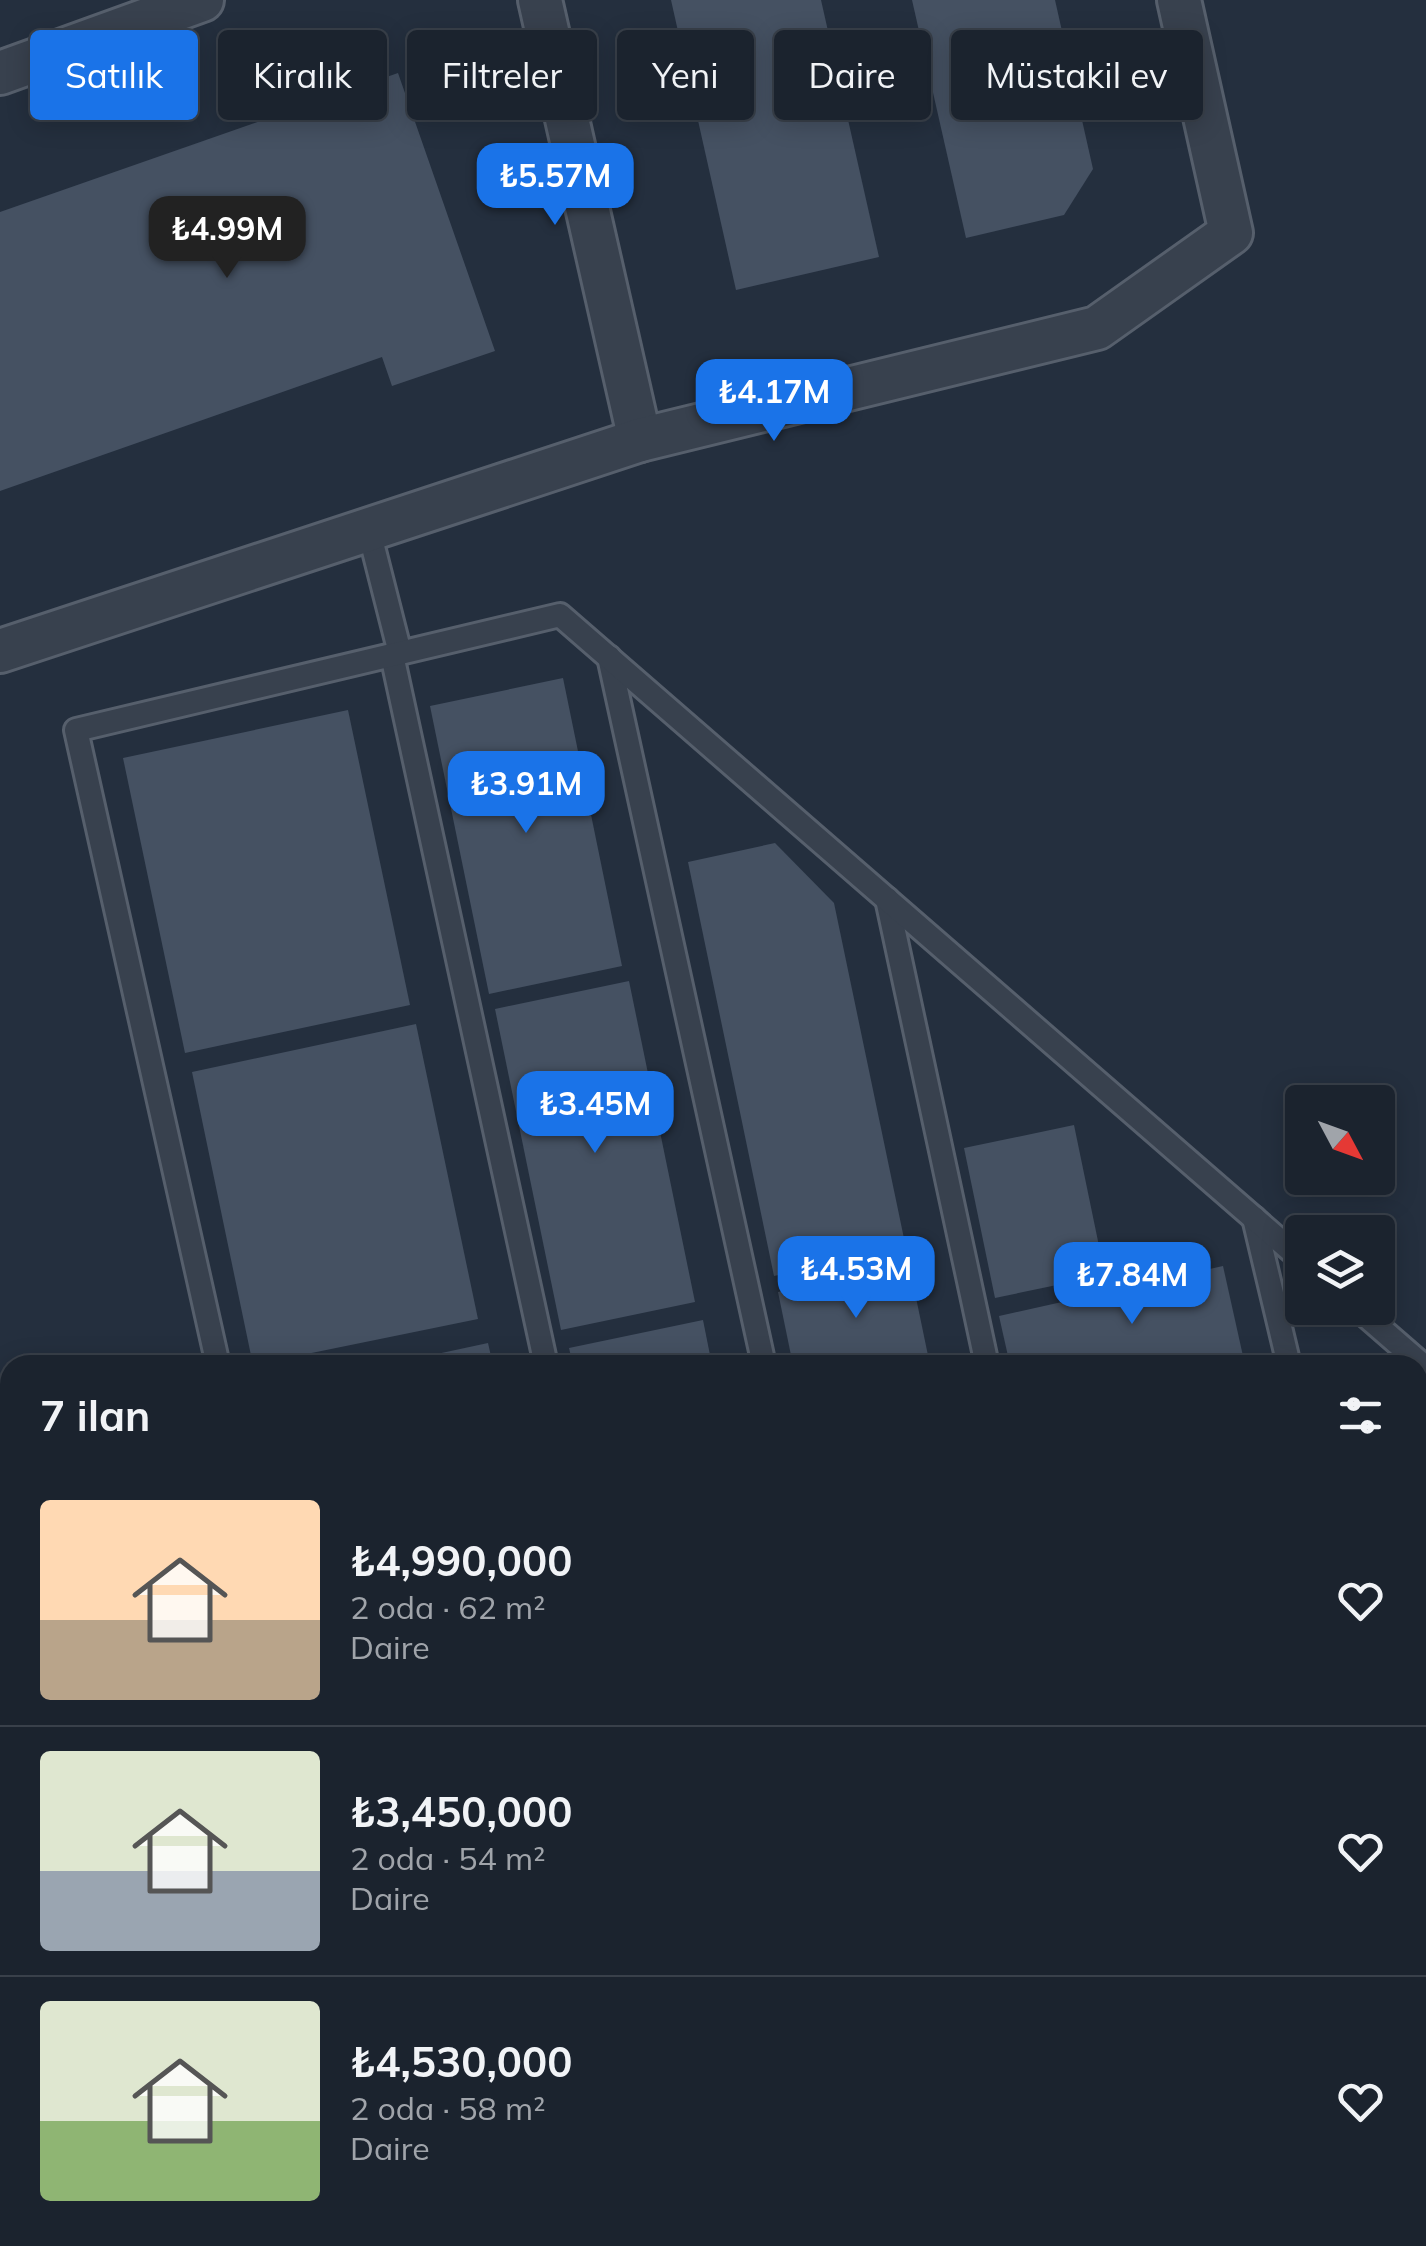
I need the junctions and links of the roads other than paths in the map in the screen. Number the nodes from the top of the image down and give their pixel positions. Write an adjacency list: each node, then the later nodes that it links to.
1 (202, 0): 4 (street)
2 (540, 0): 5 (street)
3 (1179, 0): 5 (street)
4 (0, 73)
5 (640, 440): 6 (street)
6 (370, 531): 7 (street); 8 (lane)
7 (0, 651)
8 (396, 654): 9 (lane); 14 (lane); 15 (lane)
9 (609, 658): 10 (lane); 16 (lane)
10 (887, 899): 11 (lane); 17 (lane)
11 (1254, 1218): 12 (lane); 18 (lane)
12 (1285, 1245)
13 (1377, 1325): 19 (lane)
14 (216, 1355)
15 (544, 1355)
16 (762, 1355)
17 (985, 1355)
18 (1287, 1355)
19 (1411, 1355)

